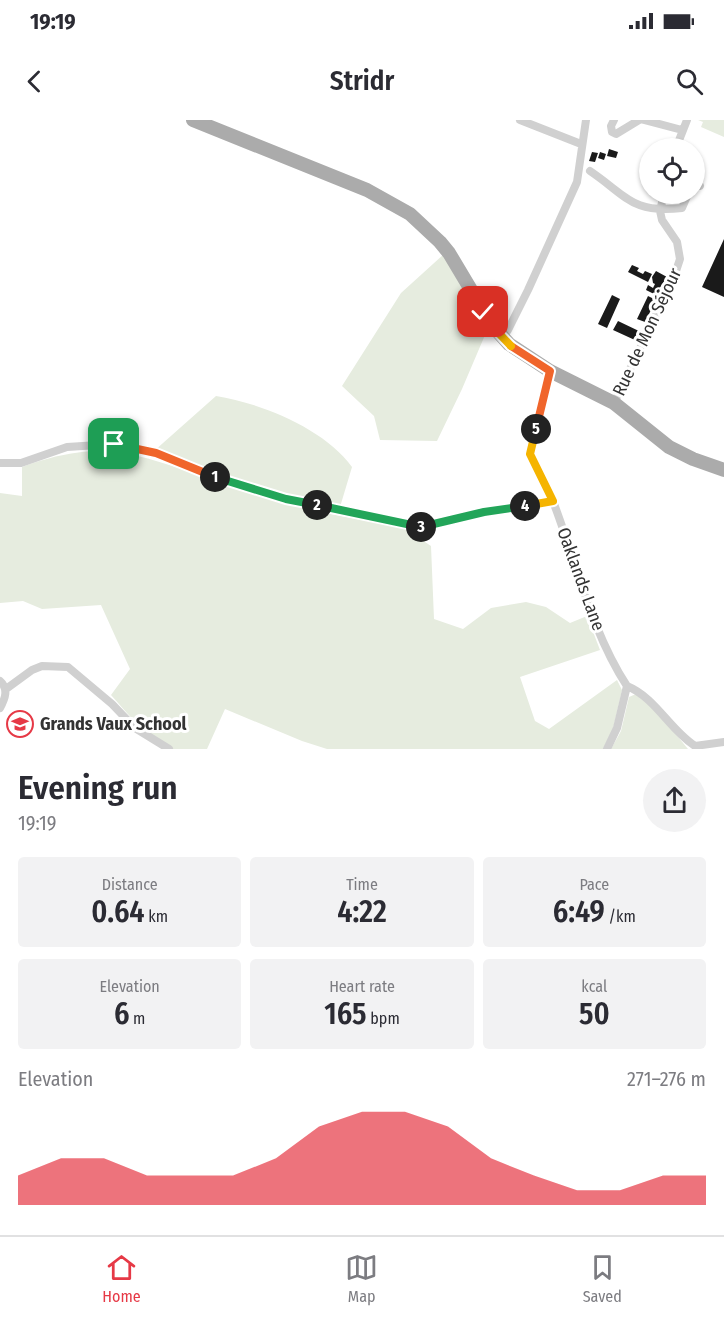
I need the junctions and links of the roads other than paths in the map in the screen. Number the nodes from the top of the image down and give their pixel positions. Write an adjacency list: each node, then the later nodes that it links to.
1 (193, 120): 14 (main road)
2 (520, 120): 9 (street)
3 (586, 120): 9 (street)
4 (614, 120): 6 (street)
5 (687, 120): 7 (street)
6 (635, 121): 7 (street)
7 (682, 130): 8 (street)
8 (679, 138)
9 (581, 144): 14 (street)
10 (590, 171): 13 (street)
11 (662, 204): 13 (street)
12 (684, 204): 13 (street)
13 (660, 211): 16 (street, Rue de Mon Séjour)
14 (502, 338): 15 (main road)
15 (550, 371): 16 (main road); 19 (street, Oaklands Lane)
16 (614, 403): 18 (main road)
17 (0, 463): 19 (street)
18 (724, 470)
19 (553, 501): 21 (street, Oaklands Lane)
20 (0, 681): 22 (street)
21 (627, 686): 25 (street); 27 (street)
22 (6, 689): 23 (street); 26 (street)
23 (0, 708)
24 (724, 742): 25 (street)
25 (694, 747)
26 (169, 749)
27 (607, 749)

